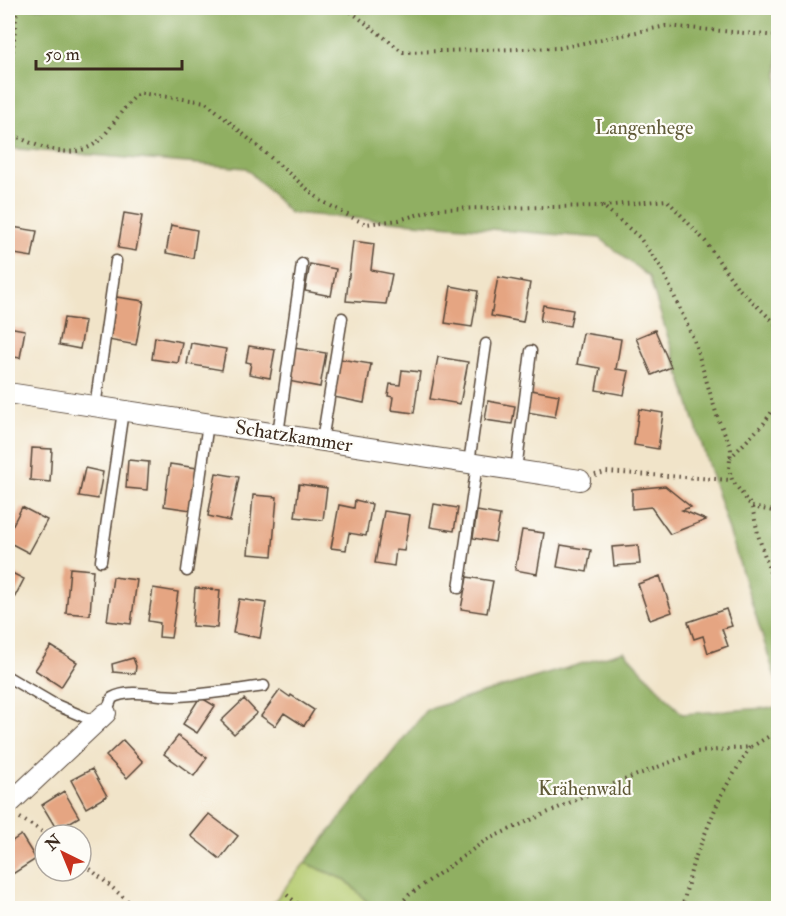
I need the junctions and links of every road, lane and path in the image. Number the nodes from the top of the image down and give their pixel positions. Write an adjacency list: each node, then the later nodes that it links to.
1 (17, 8): 4 (path)
2 (346, 8): 3 (path)
3 (778, 36)
4 (8, 99)
5 (8, 132): 6 (path)
6 (603, 206): 10 (path); 20 (path)
7 (116, 261): 15 (lane)
8 (302, 264): 18 (lane)
9 (342, 318): 19 (lane)
10 (778, 326)
11 (486, 344): 21 (lane)
12 (531, 351): 22 (lane)
13 (8, 393): 15 (street, Schatzkammer)
14 (778, 403): 20 (path)
15 (95, 406): 16 (street, Schatzkammer)
16 (123, 411): 17 (street, Schatzkammer); 27 (lane)
17 (208, 423): 18 (street, Schatzkammer); 28 (lane)
18 (278, 434): 19 (street, Schatzkammer)
19 (322, 441): 21 (street, Schatzkammer)
20 (729, 459): 24 (path)
21 (473, 463): 22 (street, Schatzkammer); 29 (lane)
22 (516, 470): 23 (street, Schatzkammer)
23 (580, 480): 24 (path)
24 (732, 480): 25 (path)
25 (752, 507): 26 (path); 30 (path)
26 (778, 512)
27 (101, 561)
28 (187, 571)
29 (459, 588)
30 (778, 597)
31 (8, 677): 33 (lane)
32 (264, 686): 33 (lane)
33 (101, 718): 36 (street)
34 (778, 731): 35 (path)
35 (750, 747): 42 (path); 43 (path)
36 (13, 810): 37 (path)
37 (33, 824)
38 (93, 872): 40 (path)
39 (287, 895): 41 (path)
40 (135, 909)
41 (303, 909)
42 (396, 909)
43 (682, 909)

